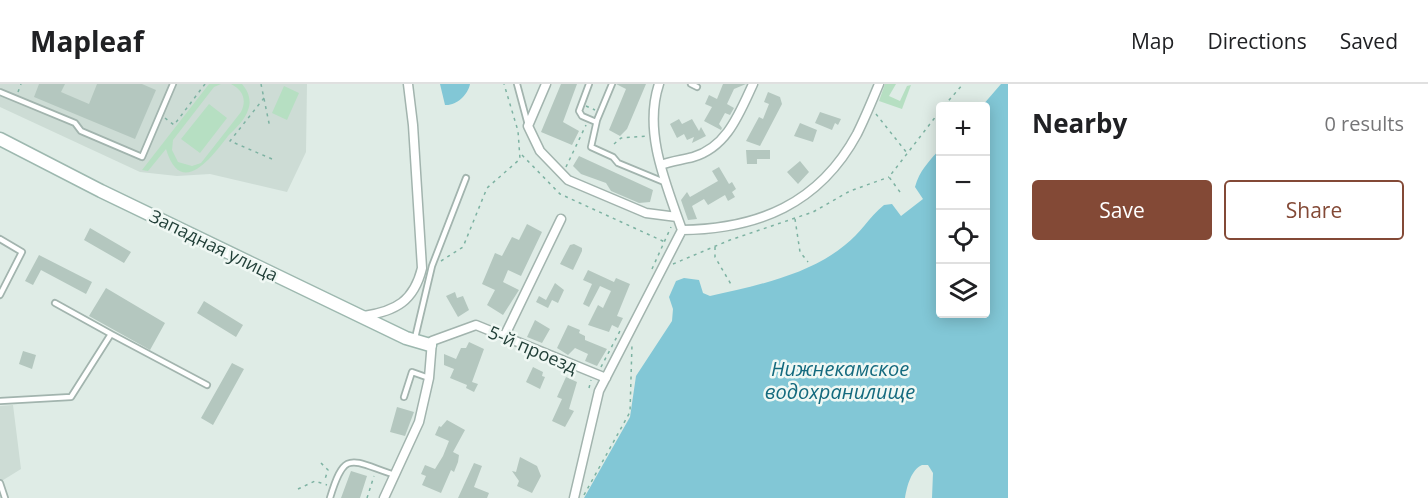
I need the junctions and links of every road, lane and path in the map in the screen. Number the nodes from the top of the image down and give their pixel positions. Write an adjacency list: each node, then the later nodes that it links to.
1 (21, 84): 18 (path)
2 (173, 84): 24 (lane)
3 (205, 84): 24 (path)
4 (261, 84): 19 (path)
5 (408, 84): 56 (street)
6 (504, 84): 33 (path)
7 (517, 84): 28 (lane)
8 (546, 84): 28 (street)
9 (589, 84): 26 (lane)
10 (612, 84): 27 (lane)
11 (659, 84): 30 (street)
12 (691, 84): 16 (lane)
13 (753, 84): 36 (street)
14 (879, 84): 23 (street)
15 (963, 84): 20 (path)
16 (697, 87)
17 (0, 92): 18 (lane)
18 (16, 98): 24 (lane)
19 (264, 98): 29 (path); 35 (path)
20 (947, 102)
21 (586, 105): 22 (path)
22 (596, 109)
23 (868, 110): 34 (path); 45 (street)
24 (160, 114)
25 (936, 116): 34 (path)
26 (589, 119): 27 (lane); 37 (path)
27 (596, 122): 40 (lane)
28 (528, 126): 37 (street)
29 (270, 128)
30 (654, 135): 32 (path); 36 (street)
31 (0, 139): 56 (street, Западная улица)
32 (614, 144)
33 (521, 153): 47 (path); 50 (path)
34 (907, 154): 38 (path)
35 (272, 159)
36 (661, 165): 40 (street)
37 (562, 175): 42 (street)
38 (889, 177): 41 (path); 44 (path)
39 (466, 178): 60 (lane)
40 (667, 183): 42 (street)
41 (900, 192)
42 (675, 217): 45 (street); 47 (path)
43 (561, 219): 59 (street)
44 (795, 219): 48 (path); 49 (path)
45 (682, 230): 51 (street)
46 (0, 239): 54 (lane)
47 (666, 242): 52 (path)
48 (715, 246): 51 (path); 53 (path)
49 (808, 262)
50 (435, 268)
51 (662, 271): 65 (street)
52 (651, 272)
53 (732, 286)
54 (0, 295)
55 (55, 303): 58 (lane)
56 (364, 316): 60 (street, Западная улица)
57 (625, 322): 63 (path)
58 (111, 334): 66 (lane); 69 (lane)
59 (504, 337): 62 (street, 5-й проезд); 63 (street, 5-й проезд)
60 (414, 341): 62 (street, Западная улица)
61 (631, 344): 82 (path)
62 (430, 345): 64 (street)
63 (596, 375): 65 (street, 5-й проезд); 67 (path)
64 (429, 378): 68 (lane); 72 (street)
65 (606, 378): 81 (street)
66 (207, 385)
67 (589, 388)
68 (404, 397)
69 (0, 401)
70 (321, 463): 74 (path)
71 (376, 469): 72 (lane); 75 (lane); 79 (path)
72 (395, 475): 80 (street)
73 (0, 483): 77 (lane)
74 (324, 484): 75 (path); 76 (path)
75 (333, 487): 78 (lane)
76 (298, 489)
77 (4, 498)
78 (330, 498)
79 (367, 498)
80 (384, 498)
81 (574, 498)
82 (582, 498)

